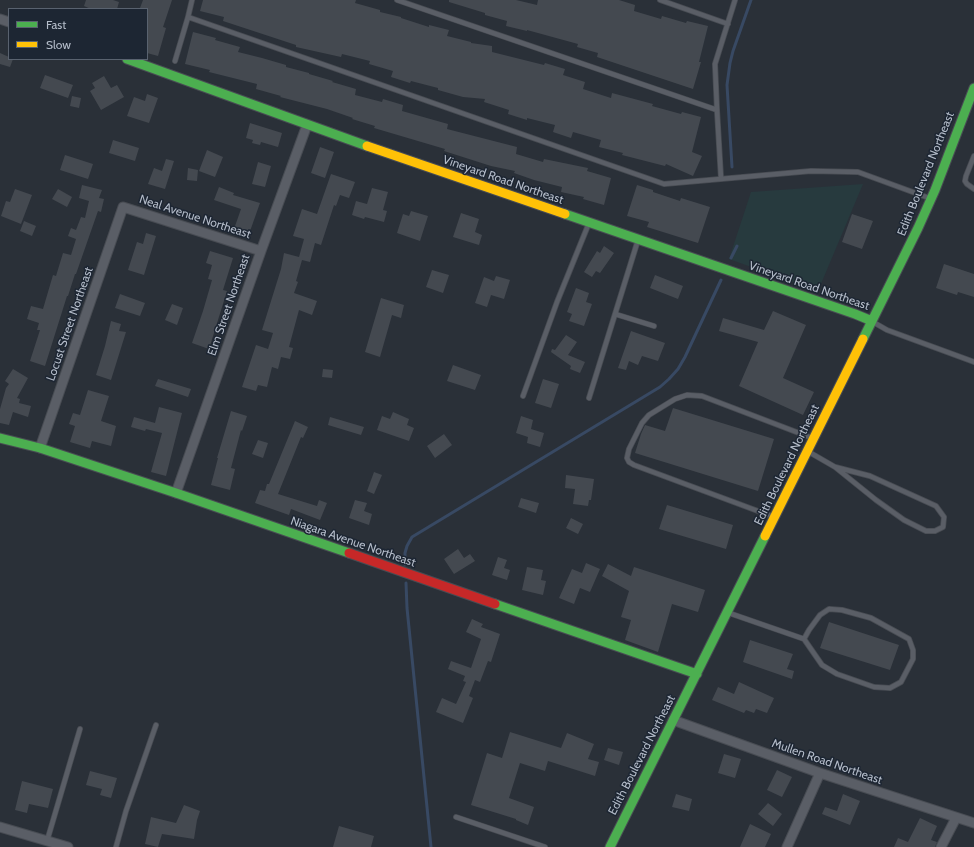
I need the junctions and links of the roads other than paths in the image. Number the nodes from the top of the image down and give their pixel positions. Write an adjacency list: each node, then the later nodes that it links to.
1 (192, 0): 5 (lane)
2 (397, 0): 10 (lane)
3 (660, 0): 6 (lane)
4 (735, 0): 6 (lane)
5 (188, 18): 8 (lane); 13 (lane)
6 (728, 24): 10 (lane)
7 (130, 60): 11 (street, Vineyard Road Northeast)
8 (175, 61)
9 (974, 88): 15 (street, Edith Boulevard Northeast)
10 (717, 110): 13 (lane)
11 (307, 125): 17 (street, Vineyard Road Northeast); 19 (street, Elm Street Northeast)
12 (974, 156): 14 (lane)
13 (721, 178): 15 (lane)
14 (974, 189)
15 (931, 198): 21 (street, Edith Boulevard Northeast)
16 (122, 207): 19 (street, Neal Avenue Northeast); 28 (street, Locust Street Northeast)
17 (589, 223): 18 (street, Vineyard Road Northeast); 24 (lane)
18 (638, 240): 20 (lane); 21 (street, Vineyard Road Northeast)
19 (261, 251): 31 (street, Elm Street Northeast)
20 (615, 314): 22 (lane); 25 (lane)
21 (872, 321): 23 (lane); 27 (street, Edith Boulevard Northeast)
22 (654, 326)
23 (974, 362)
24 (523, 396)
25 (589, 398)
26 (0, 438): 28 (street, Niagara Avenue Northeast)
27 (814, 438): 29 (street, Edith Boulevard Northeast); 32 (lane)
28 (40, 448): 31 (street, Niagara Avenue Northeast)
29 (807, 451): 30 (lane); 32 (street, Edith Boulevard Northeast)
30 (835, 467): 30 (lane)
31 (176, 493): 35 (street, Niagara Avenue Northeast)
32 (774, 518): 33 (street, Edith Boulevard Northeast)
33 (727, 612): 34 (lane); 35 (street, Edith Boulevard Northeast)
34 (804, 639): 34 (lane)
35 (697, 674): 36 (street, Edith Boulevard Northeast)
36 (673, 720): 39 (street, Mullen Road Northeast); 48 (street, Edith Boulevard Northeast)
37 (156, 725): 46 (lane)
38 (80, 729): 44 (lane)
39 (820, 773): 41 (street, Mullen Road Northeast); 49 (street)
40 (456, 817): 47 (lane)
41 (956, 818): 42 (street, Mullen Road Northeast); 50 (street)
42 (974, 824)
43 (0, 827): 44 (street)
44 (47, 841): 45 (street)
45 (68, 847)
46 (116, 847)
47 (545, 847)
48 (610, 847)
49 (787, 847)
50 (941, 847)

